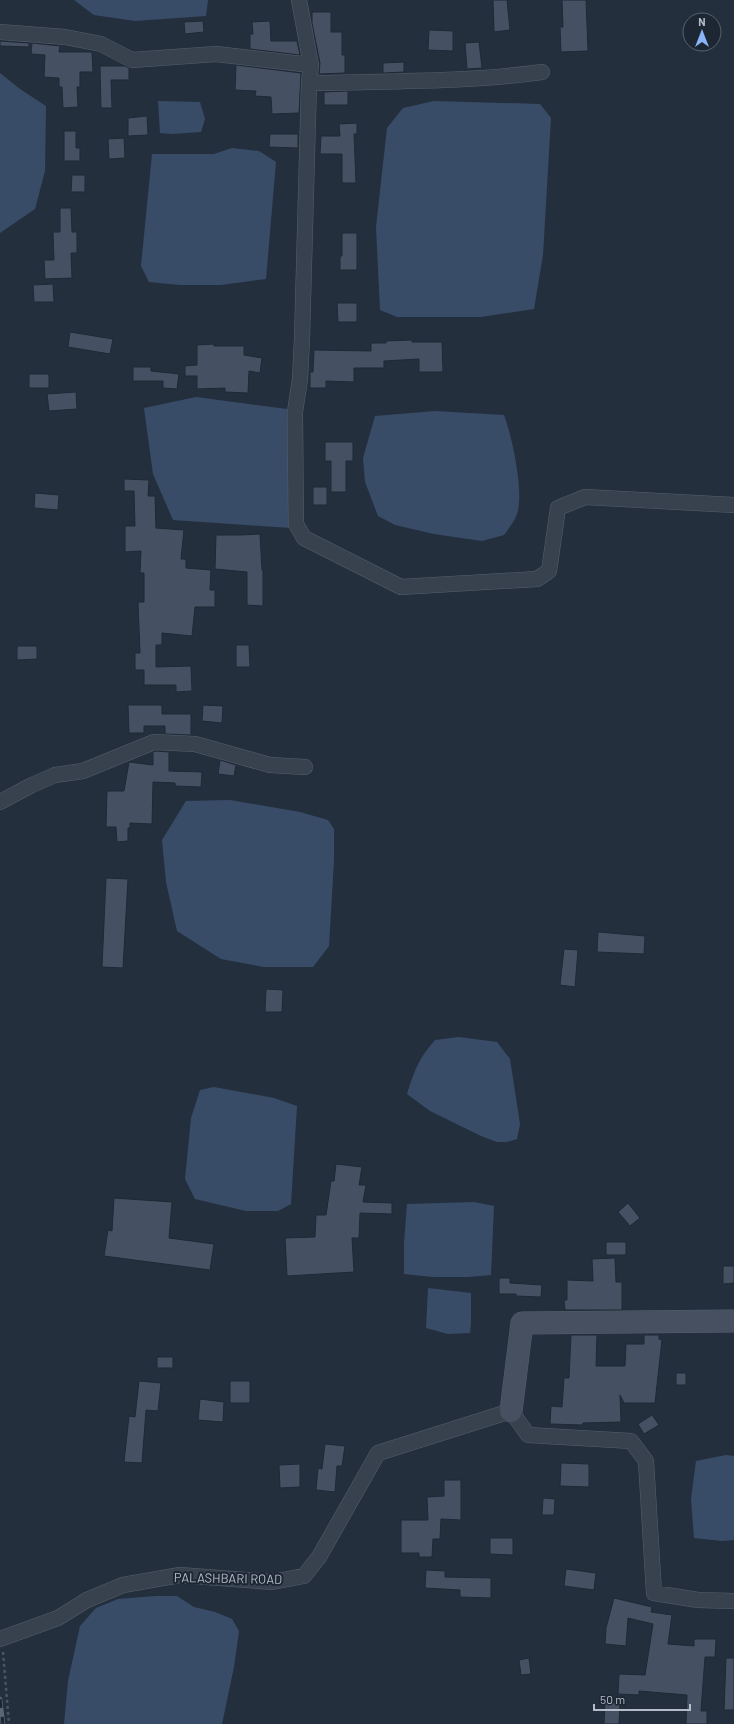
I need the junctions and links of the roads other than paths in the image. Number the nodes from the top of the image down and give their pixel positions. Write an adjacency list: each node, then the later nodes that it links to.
1 (299, 0): 3 (street)
2 (0, 32): 3 (street)
3 (311, 65): 5 (street)
4 (542, 72): 5 (street)
5 (309, 82): 6 (street)
6 (734, 505)
7 (305, 767): 8 (street)
8 (0, 802)
9 (734, 1321): 10 (street)
10 (511, 1411): 11 (street); 12 (street, PALASHBARI ROAD)
11 (734, 1602)
12 (1, 1639)

